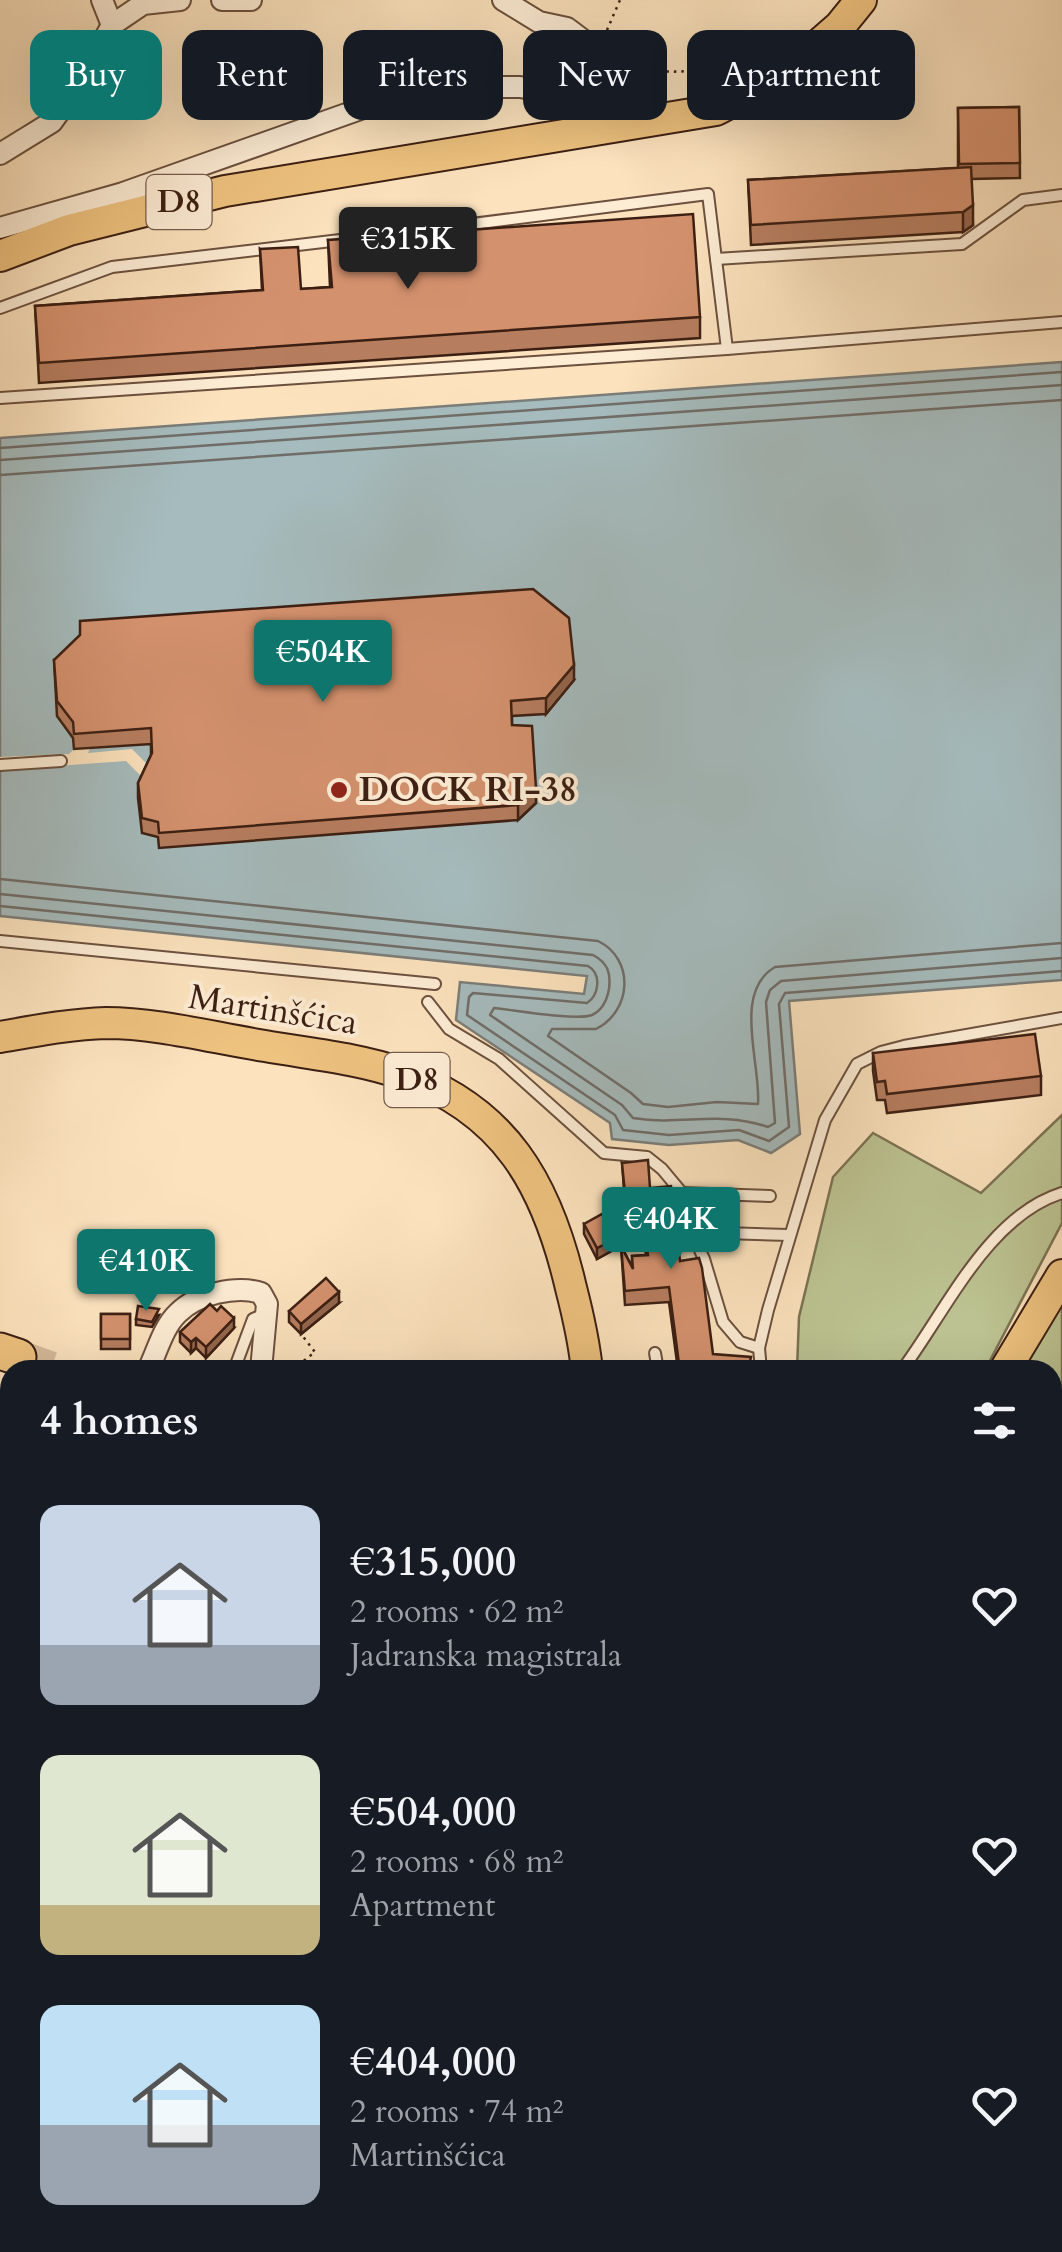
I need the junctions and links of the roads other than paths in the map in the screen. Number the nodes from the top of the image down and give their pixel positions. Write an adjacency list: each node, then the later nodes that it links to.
1 (102, 0): 7 (street)
2 (180, 0): 7 (street)
3 (222, 0): 4 (street)
4 (251, 0)
5 (504, 0): 10 (street)
6 (860, 0): 11 (main road, D8)
7 (112, 25): 8 (street)
8 (0, 154)
9 (1062, 195): 12 (lane)
10 (0, 228)
11 (0, 256)
12 (716, 259): 13 (lane); 15 (lane)
13 (0, 308)
14 (1062, 322): 15 (lane)
15 (728, 349): 16 (lane)
16 (0, 398)
17 (61, 760): 18 (lane)
18 (0, 766)
19 (0, 941): 20 (lane)
20 (435, 984)
21 (428, 1002): 24 (lane)
22 (1062, 1018): 28 (lane)
23 (0, 1036): 36 (main road, Martinšćica / D8)
24 (682, 1193): 26 (lane); 27 (lane)
25 (1062, 1193): 39 (lane)
26 (770, 1196)
27 (691, 1232): 28 (lane); 31 (lane)
28 (788, 1235): 31 (lane)
29 (1062, 1275): 40 (main road)
30 (266, 1313): 33 (street); 34 (lane); 35 (street)
31 (759, 1348): 38 (lane)
32 (656, 1353): 37 (lane)
33 (153, 1360)
34 (238, 1360)
35 (262, 1360)
36 (586, 1360)
37 (657, 1360)
38 (760, 1360)
39 (909, 1360)
40 (1012, 1360)

